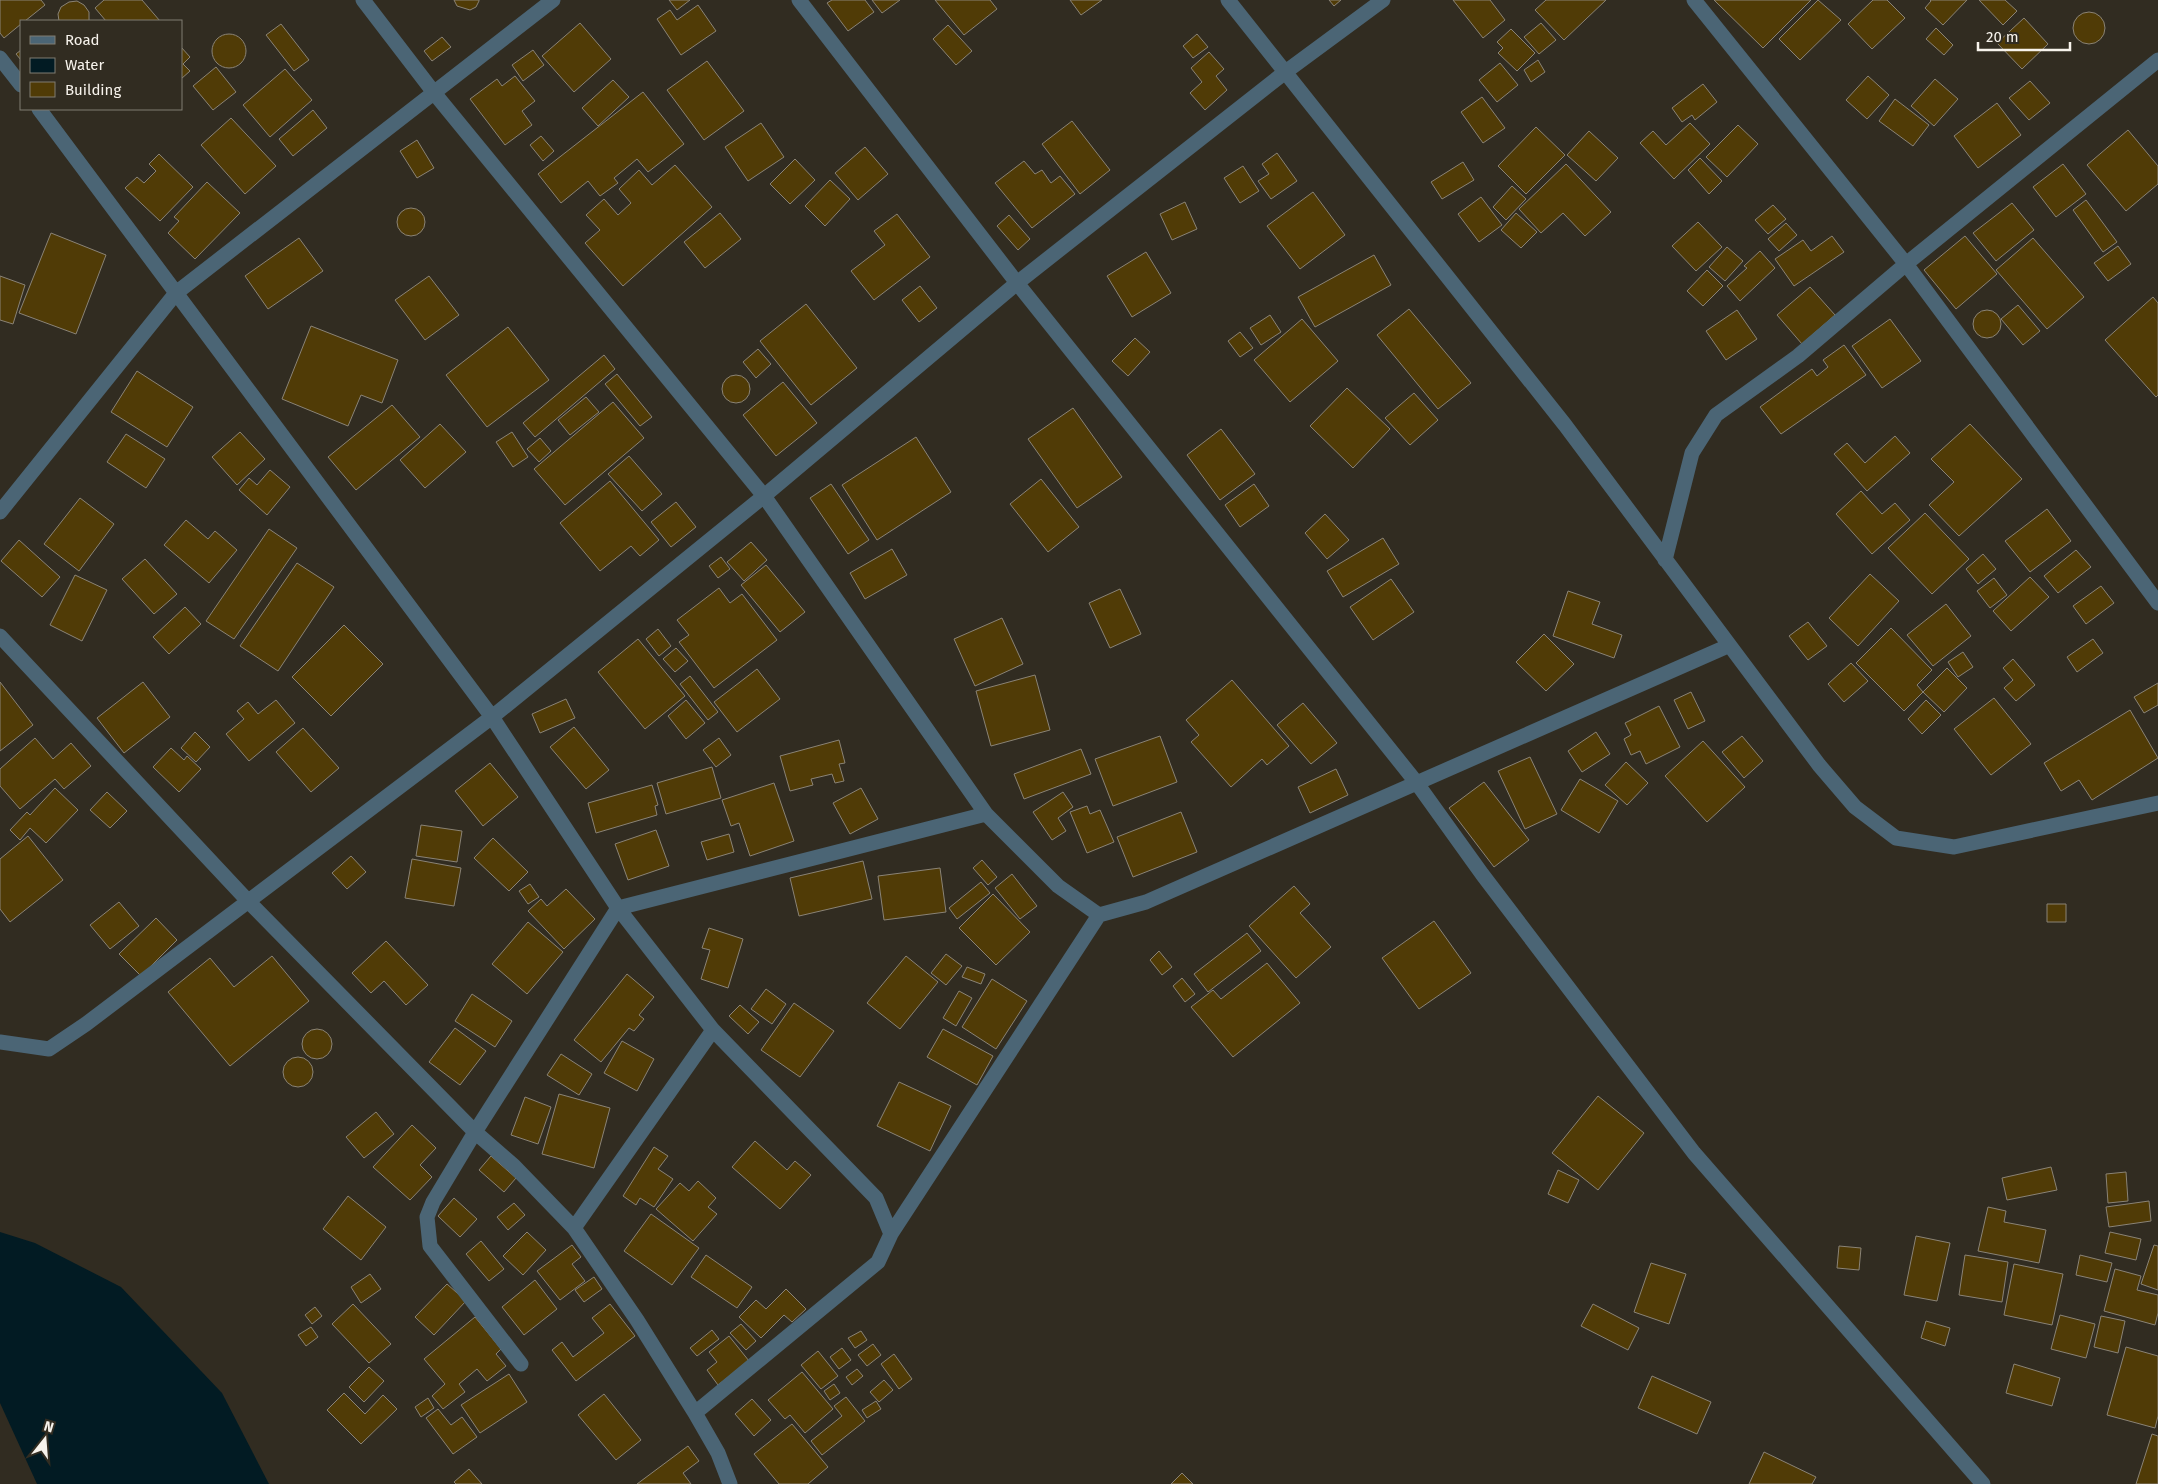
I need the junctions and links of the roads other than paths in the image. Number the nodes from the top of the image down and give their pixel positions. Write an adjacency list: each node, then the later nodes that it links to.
1 (363, 0): 11 (street)
2 (553, 0): 11 (street)
3 (799, 0): 14 (street)
4 (1228, 0): 9 (street)
5 (1383, 0): 9 (street)
6 (1694, 0): 13 (street)
7 (0, 58): 10 (street)
8 (2158, 60): 13 (street)
9 (1284, 73): 14 (street); 18 (street)
10 (20, 84)
11 (435, 94): 15 (street); 16 (street)
12 (40, 110): 15 (street)
13 (1906, 264): 18 (street); 19 (street)
14 (1017, 283): 16 (street); 23 (street)
15 (176, 293): 17 (street); 22 (street)
16 (764, 496): 22 (street); 25 (street)
17 (0, 512)
18 (1665, 560): 21 (street)
19 (2158, 603)
20 (0, 636): 26 (street)
21 (1728, 646): 23 (street); 24 (street)
22 (492, 717): 26 (street); 27 (street)
23 (1416, 782): 28 (street); 37 (street)
24 (2158, 803)
25 (986, 814): 27 (street); 28 (street)
26 (248, 901): 30 (street); 31 (street)
27 (618, 908): 29 (street); 31 (street)
28 (1099, 915): 33 (street)
29 (713, 1030): 32 (street); 33 (street)
30 (0, 1042)
31 (475, 1132): 32 (street); 34 (street)
32 (574, 1228): 35 (street)
33 (891, 1234): 35 (street)
34 (520, 1364)
35 (695, 1413): 36 (street)
36 (730, 1484)
37 (1983, 1484)

